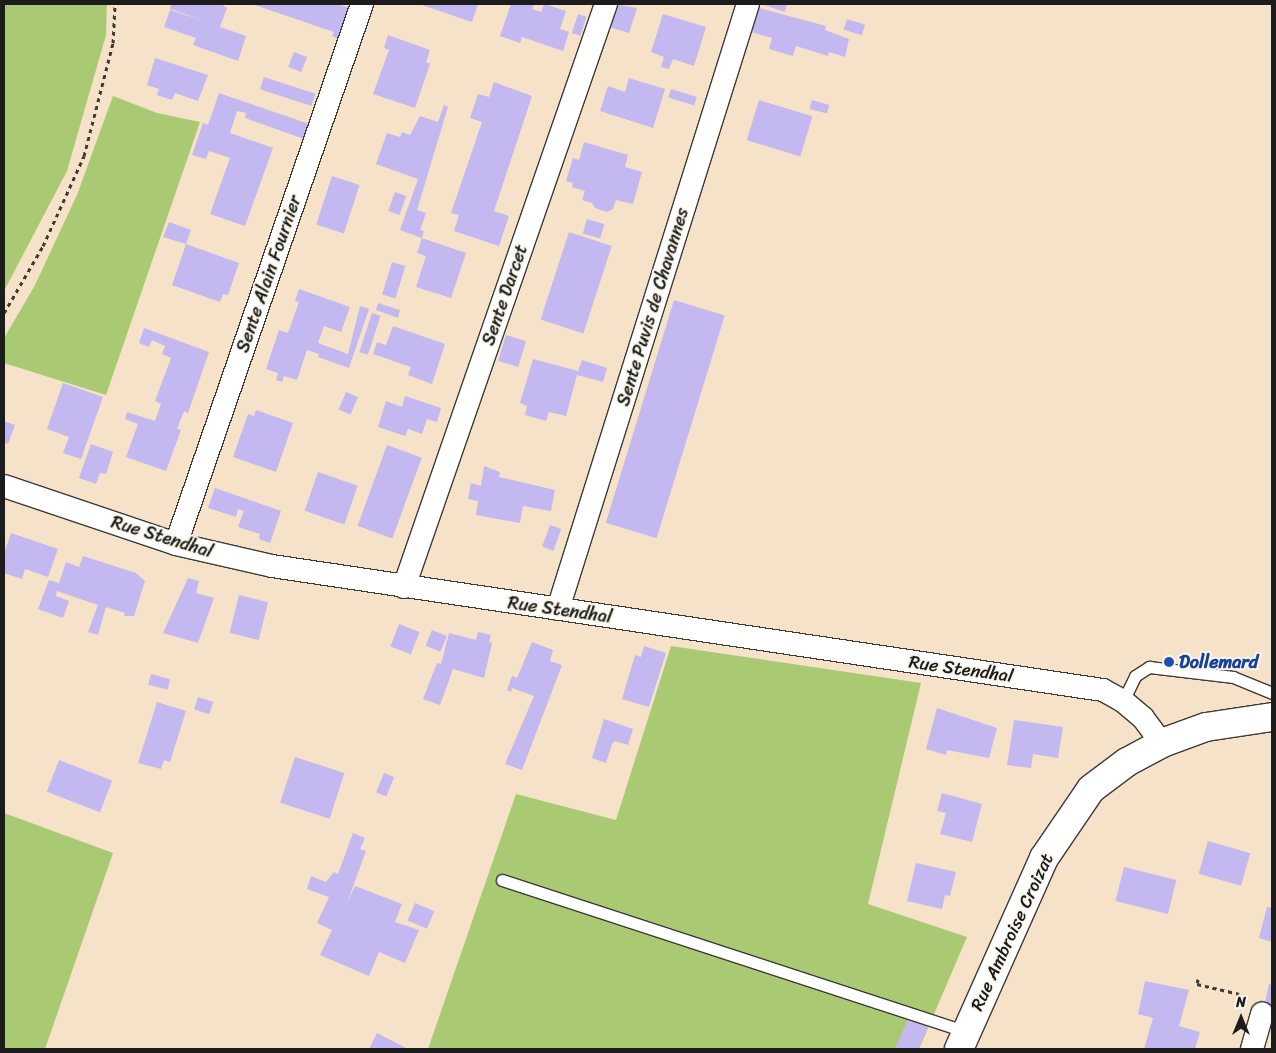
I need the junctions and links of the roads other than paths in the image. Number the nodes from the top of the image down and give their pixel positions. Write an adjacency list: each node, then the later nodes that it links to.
1 (362, 4): 5 (street, Sente Alain Fournier)
2 (606, 4): 6 (street, Sente Darcet)
3 (748, 4): 7 (street, Sente Puvis de Chavannes)
4 (4, 486): 5 (street, Rue Stendhal)
5 (176, 544): 6 (street, Rue Stendhal)
6 (404, 587): 7 (street, Rue Stendhal)
7 (558, 609): 9 (street, Rue Stendhal)
8 (1272, 693): 9 (lane)
9 (1123, 700): 11 (street, Rue Stendhal)
10 (1272, 717): 11 (street)
11 (1162, 743): 14 (street, Rue Ambroise Croizat)
12 (502, 880): 14 (lane)
13 (1262, 1013): 15 (street)
14 (963, 1040)
15 (1252, 1049)

